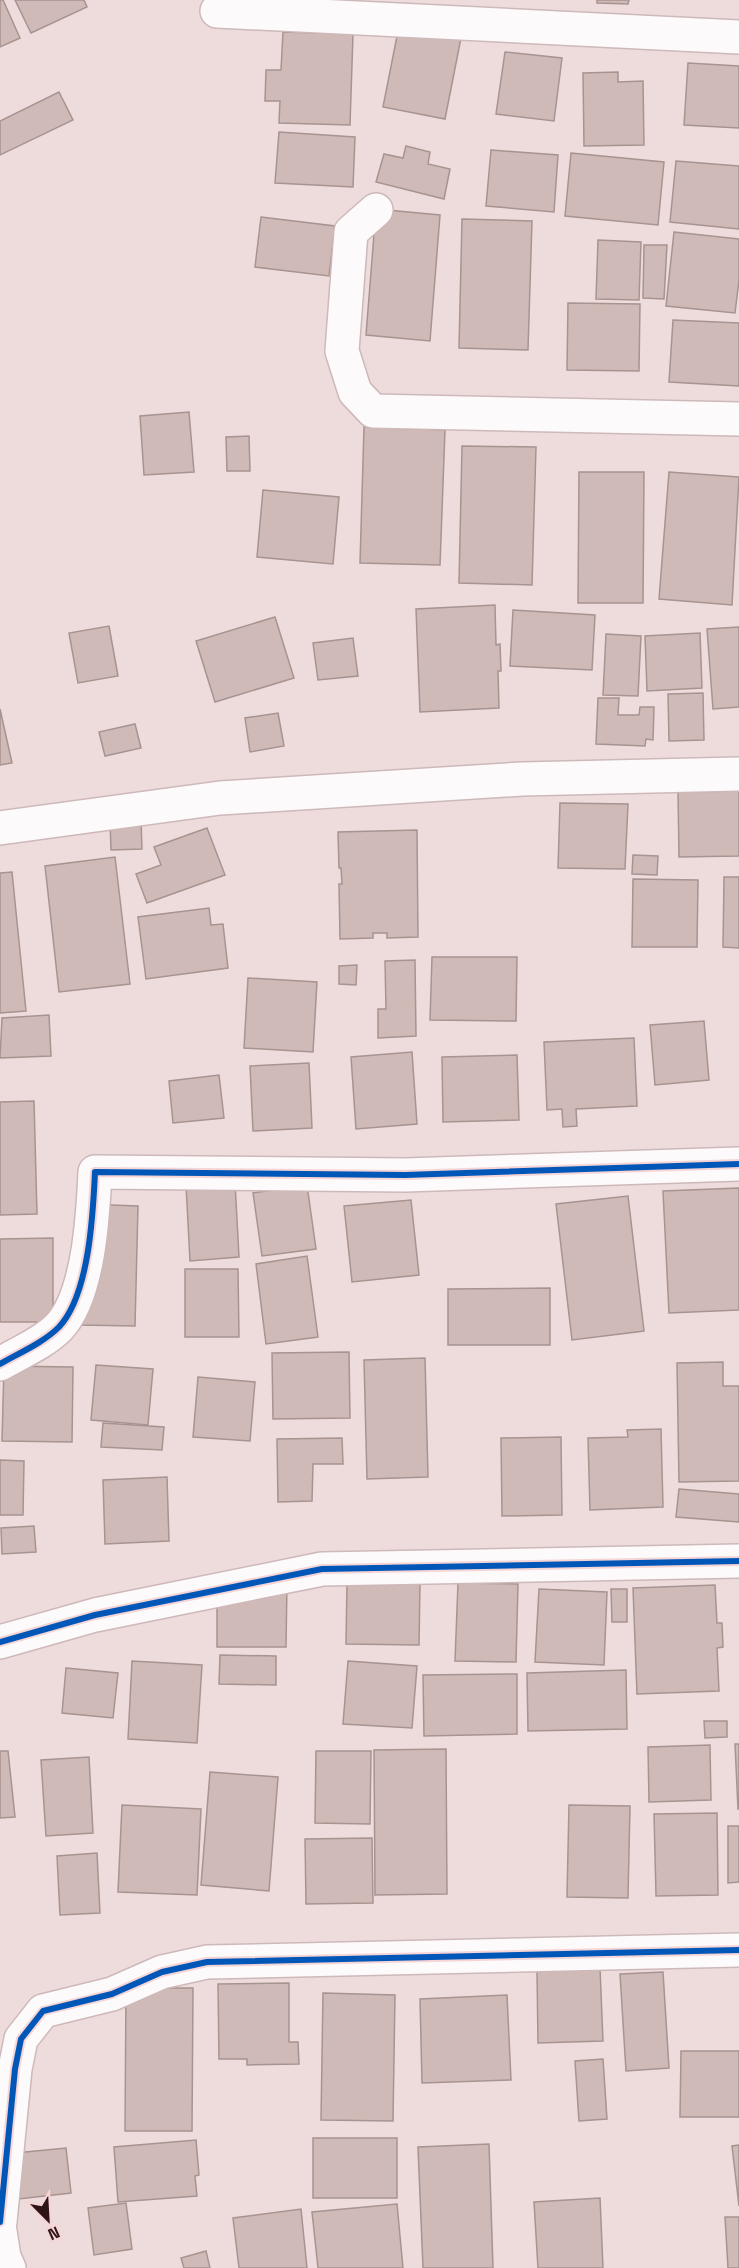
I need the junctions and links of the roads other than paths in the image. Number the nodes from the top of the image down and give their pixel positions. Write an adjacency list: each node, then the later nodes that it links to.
1 (217, 11): 2 (street)
2 (739, 37)
3 (376, 210): 4 (street)
4 (739, 418)
5 (739, 774): 6 (street)
6 (0, 828)
7 (739, 1164): 8 (street)
8 (0, 1364)
9 (739, 1561): 10 (street)
10 (0, 1642)
11 (739, 1950): 12 (street)
12 (0, 2222)
13 (0, 2231): 14 (street)
14 (9, 2268)

